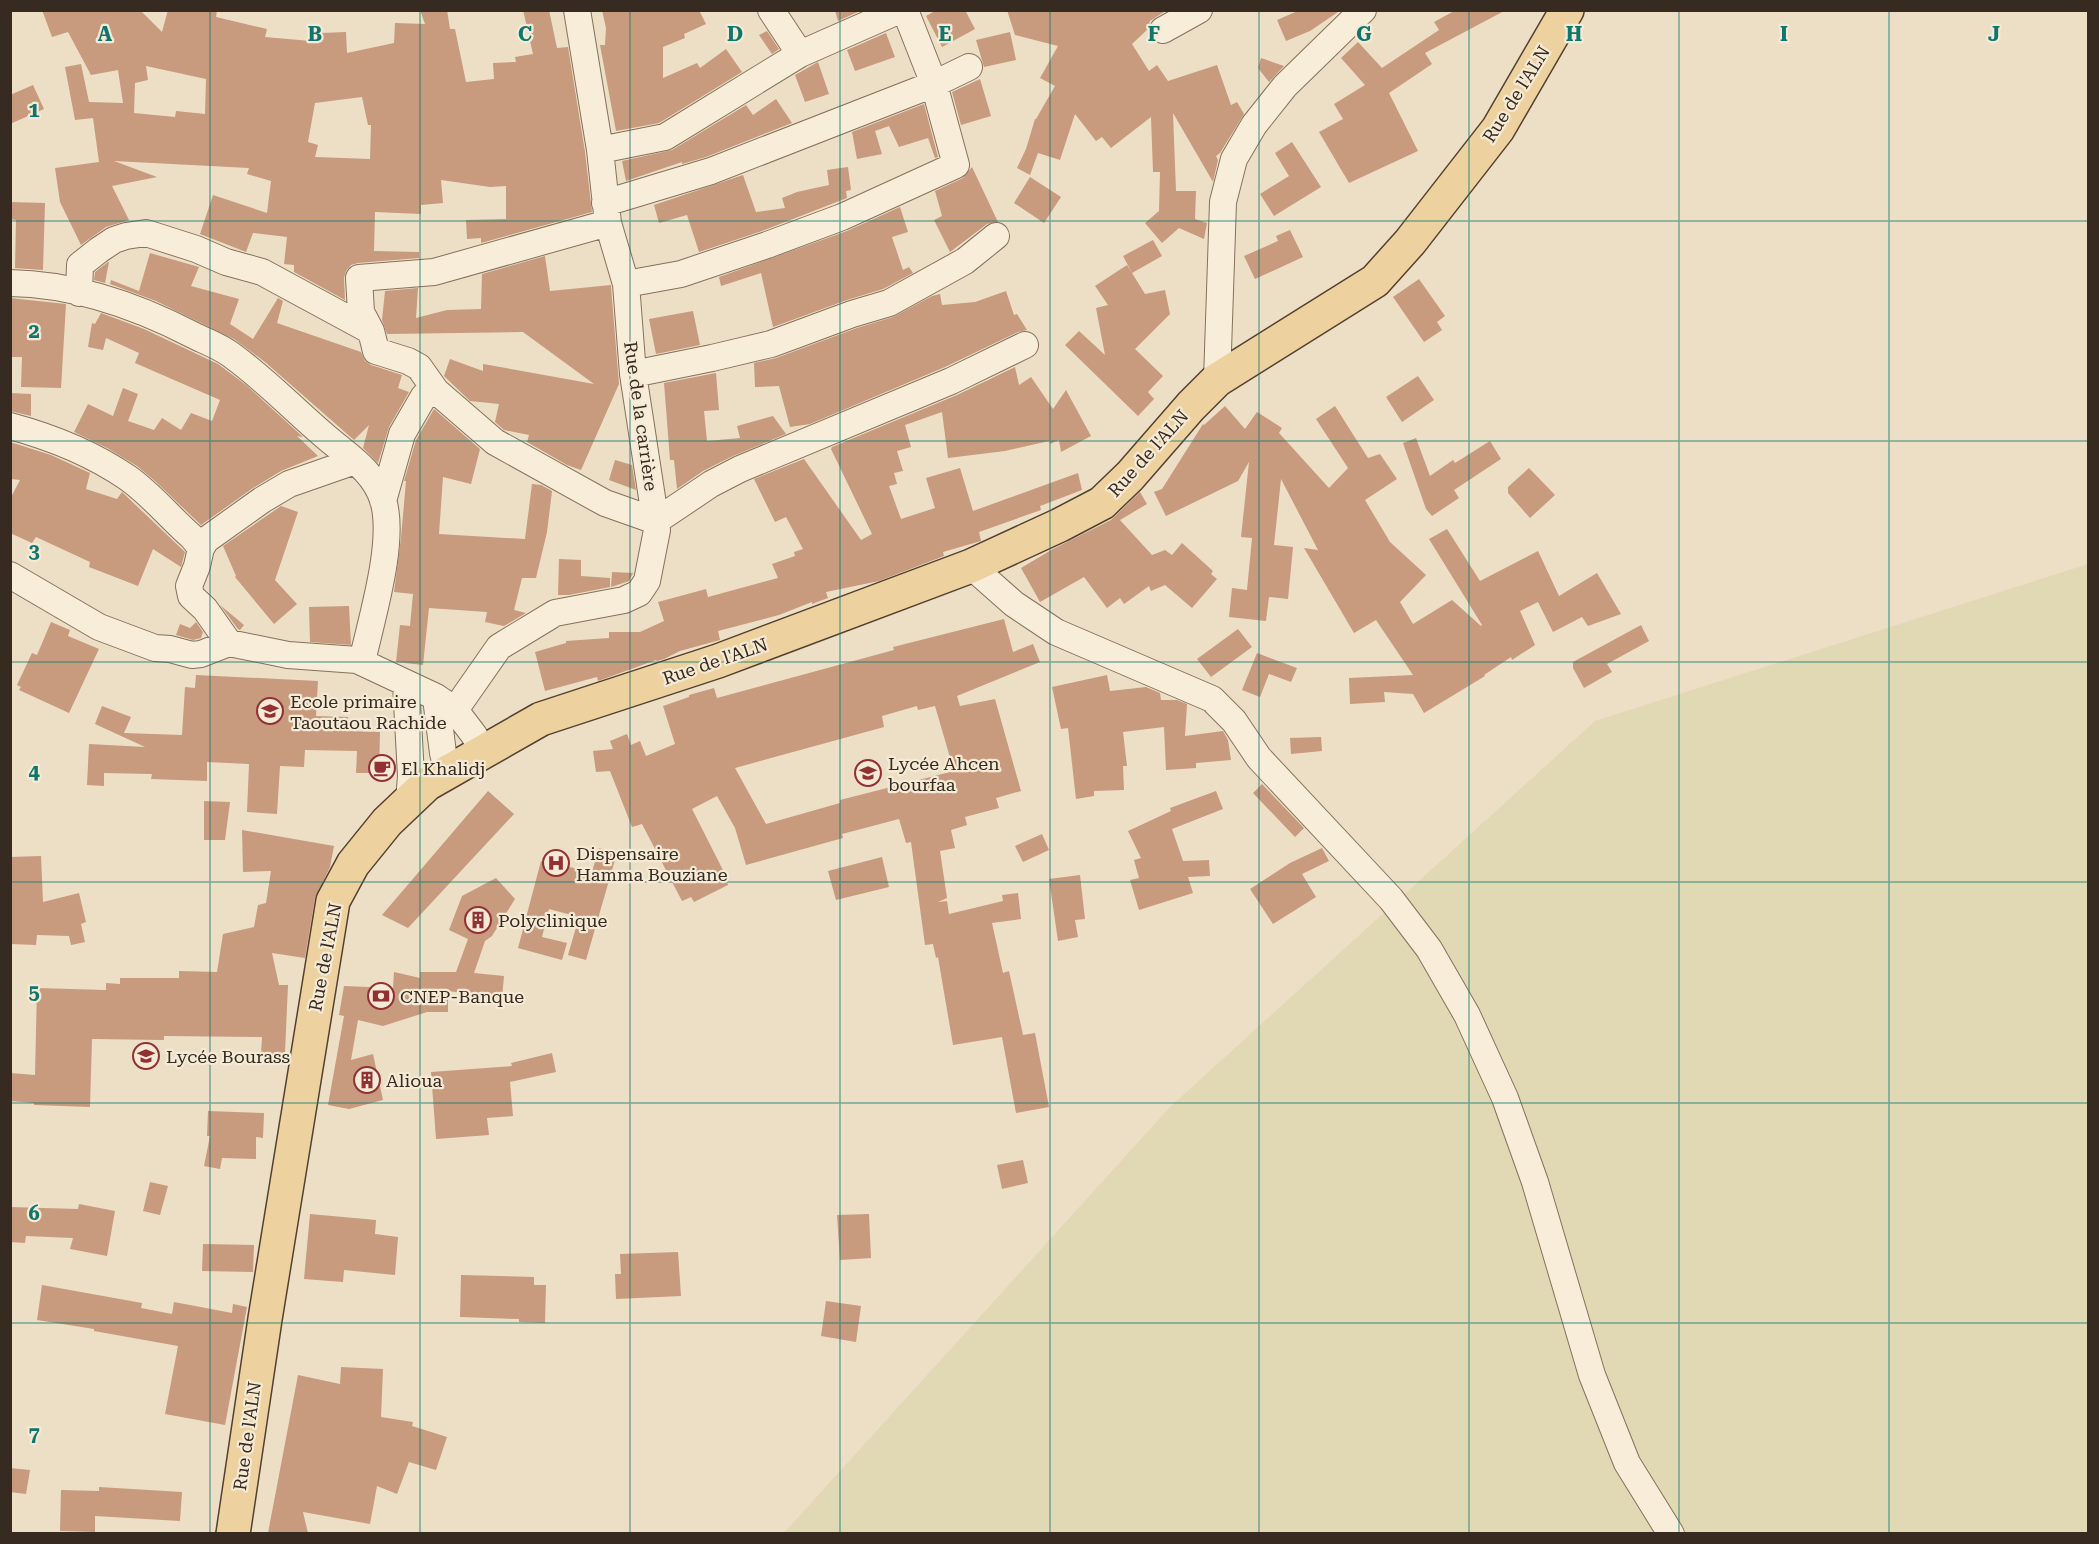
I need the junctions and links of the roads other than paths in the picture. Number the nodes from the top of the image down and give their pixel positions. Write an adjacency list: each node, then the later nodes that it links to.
1 (577, 10): 12 (street, Rue de la carrière)
2 (771, 10): 9 (street)
3 (900, 10): 9 (street)
4 (905, 10): 11 (street)
5 (1199, 10): 8 (street)
6 (1364, 10): 21 (street)
7 (1567, 10): 21 (main road, Rue de l'ALN)
8 (1162, 30)
9 (800, 54): 12 (street)
10 (969, 67): 11 (street)
11 (933, 84): 13 (street); 16 (street)
12 (600, 150): 13 (street, Rue de la carrière)
13 (607, 213): 16 (street, Rue de la carrière); 18 (street)
14 (996, 236): 20 (street)
15 (10, 283): 17 (street)
16 (626, 284): 20 (street, Rue de la carrière)
17 (80, 292): 18 (street); 24 (street)
18 (371, 332): 22 (street)
19 (1025, 345): 26 (street)
20 (633, 374): 26 (street, Rue de la carrière)
21 (1217, 380): 28 (main road, Rue de l'ALN)
22 (436, 391): 25 (street); 26 (street)
23 (10, 426): 27 (street)
24 (355, 461): 25 (street); 27 (street)
25 (383, 501): 31 (street)
26 (656, 521): 33 (street, Rue de la carrière)
27 (201, 548): 30 (street)
28 (971, 566): 34 (main road, Rue de l'ALN); 38 (street)
29 (10, 575): 30 (street)
30 (230, 643): 31 (street)
31 (362, 662): 32 (street)
32 (406, 684): 33 (street); 36 (street)
33 (443, 709): 34 (street); 35 (street)
34 (483, 752): 35 (main road, Rue de l'ALN)
35 (448, 773): 36 (main road, Rue de l'ALN)
36 (409, 801): 37 (main road, Rue de l'ALN)
37 (233, 1533)
38 (1671, 1533)

